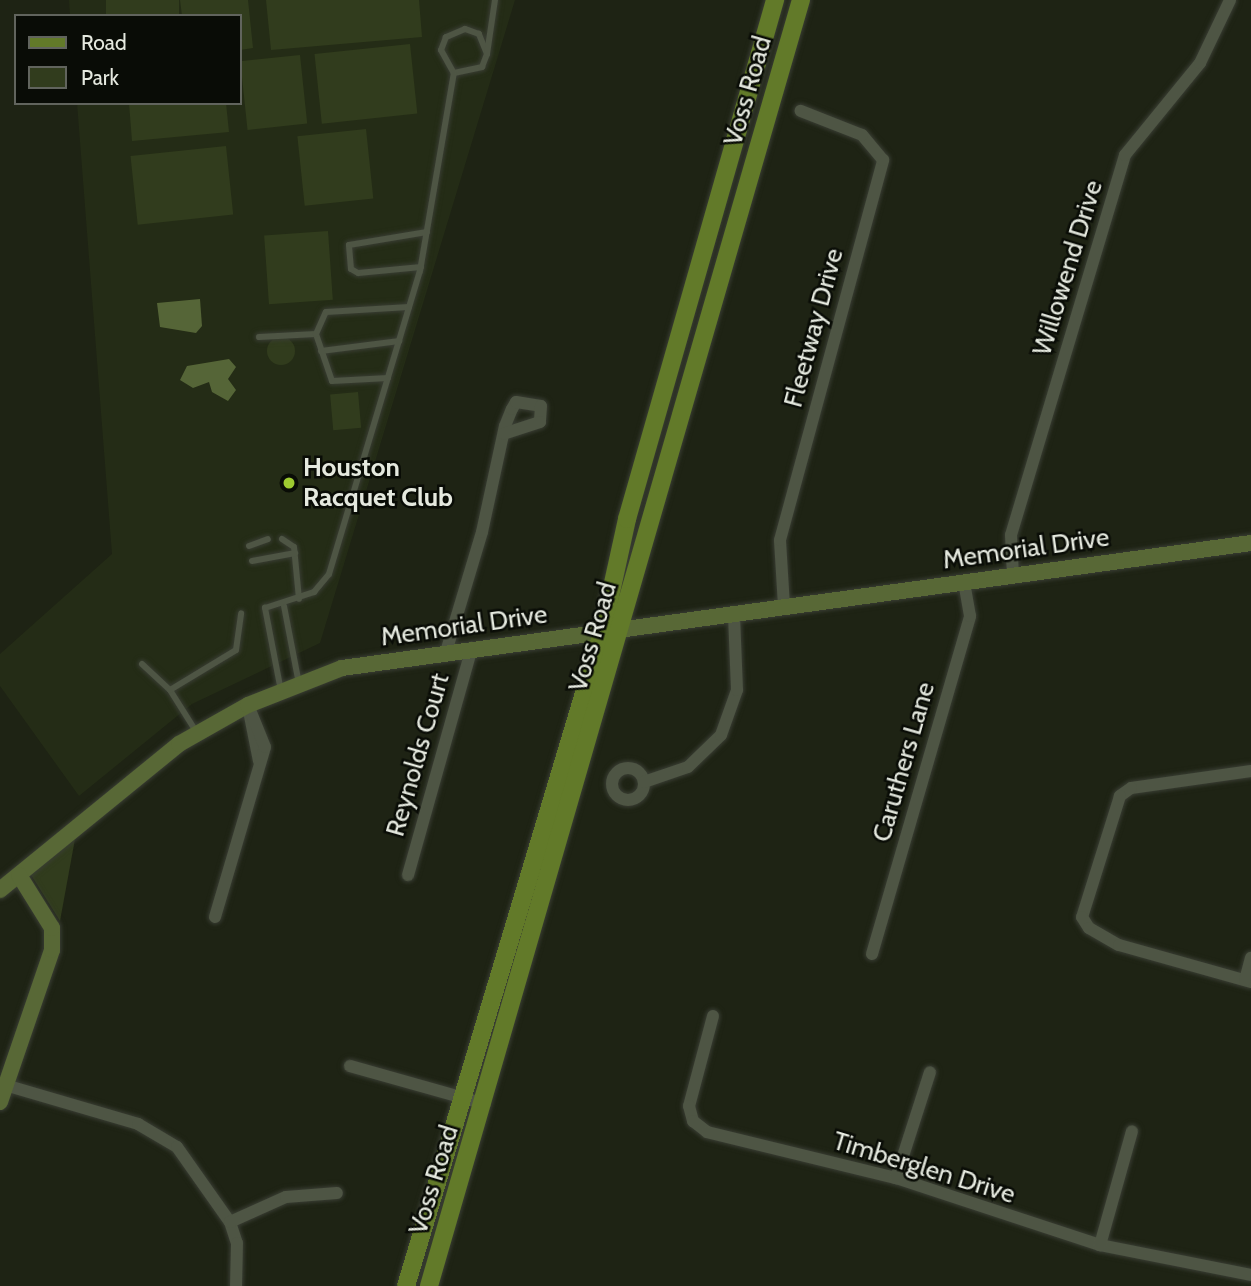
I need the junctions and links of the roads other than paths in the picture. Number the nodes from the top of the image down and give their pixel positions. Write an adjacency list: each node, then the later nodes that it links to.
1 (495, 0): 5 (lane)
2 (775, 0): 8 (main road, Voss Road)
3 (801, 0): 9 (main road, Voss Road)
4 (1230, 0): 27 (street, Willowend Drive)
5 (487, 54): 6 (lane); 6 (lane)
6 (454, 73): 10 (lane)
7 (802, 111): 31 (street, Fleetway Drive)
8 (727, 169): 9 (main road); 13 (main road, Voss Road)
9 (751, 177): 14 (main road, Voss Road)
10 (427, 232): 11 (lane); 11 (lane)
11 (421, 267): 12 (lane)
12 (409, 307): 15 (lane); 17 (lane)
13 (684, 314): 14 (main road); 35 (main road, Voss Road)
14 (708, 322): 34 (main road, Voss Road)
15 (316, 334): 16 (lane); 18 (lane)
16 (259, 337)
17 (399, 341): 18 (lane); 19 (lane)
18 (321, 351): 19 (lane)
19 (388, 378): 29 (lane)
20 (504, 435): 37 (street)
21 (268, 539): 24 (lane)
22 (282, 539): 25 (lane)
23 (1251, 543): 27 (street, Memorial Drive)
24 (249, 546)
25 (295, 554): 26 (lane); 29 (lane)
26 (252, 561)
27 (1013, 576): 28 (street, Memorial Drive)
28 (964, 583): 31 (street, Memorial Drive); 50 (street, Caruthers Lane)
29 (299, 599): 30 (lane)
30 (284, 606): 39 (lane); 41 (lane)
31 (785, 606): 33 (street, Memorial Drive)
32 (241, 612): 40 (lane)
33 (734, 614): 34 (street, Memorial Drive); 45 (street)
34 (623, 630): 35 (street, Memorial Drive); 59 (main road, Voss Road)
35 (602, 633): 36 (street, Memorial Drive); 57 (main road, Voss Road)
36 (472, 648): 37 (street, Memorial Drive); 47 (street, Reynolds Court)
37 (446, 652): 39 (street, Memorial Drive)
38 (142, 664): 40 (lane)
39 (299, 684): 41 (street, Memorial Drive)
40 (170, 690): 43 (lane)
41 (281, 691): 42 (street, Memorial Drive)
42 (248, 705): 43 (street, Memorial Drive); 49 (street)
43 (197, 734): 46 (street, Memorial Drive)
44 (1251, 771): 52 (street)
45 (644, 782)
46 (19, 875): 48 (street, Memorial Drive); 56 (street)
47 (408, 875)
48 (0, 890)
49 (215, 916)
50 (872, 954)
51 (1251, 958): 52 (street)
52 (1248, 981)
53 (713, 1016): 61 (street, Timberglen Drive)
54 (350, 1066): 57 (street)
55 (930, 1072): 61 (street)
56 (5, 1085): 58 (street); 63 (street)
57 (462, 1097): 59 (street); 67 (main road, Voss Road)
58 (0, 1102)
59 (485, 1104): 68 (main road, Voss Road)
60 (1132, 1131): 64 (street)
61 (897, 1178): 64 (street, Timberglen Drive)
62 (337, 1193): 63 (street)
63 (230, 1222): 66 (street)
64 (1100, 1245): 65 (street, Timberglen Drive)
65 (1251, 1275)
66 (236, 1286)
67 (406, 1286)
68 (429, 1286)

